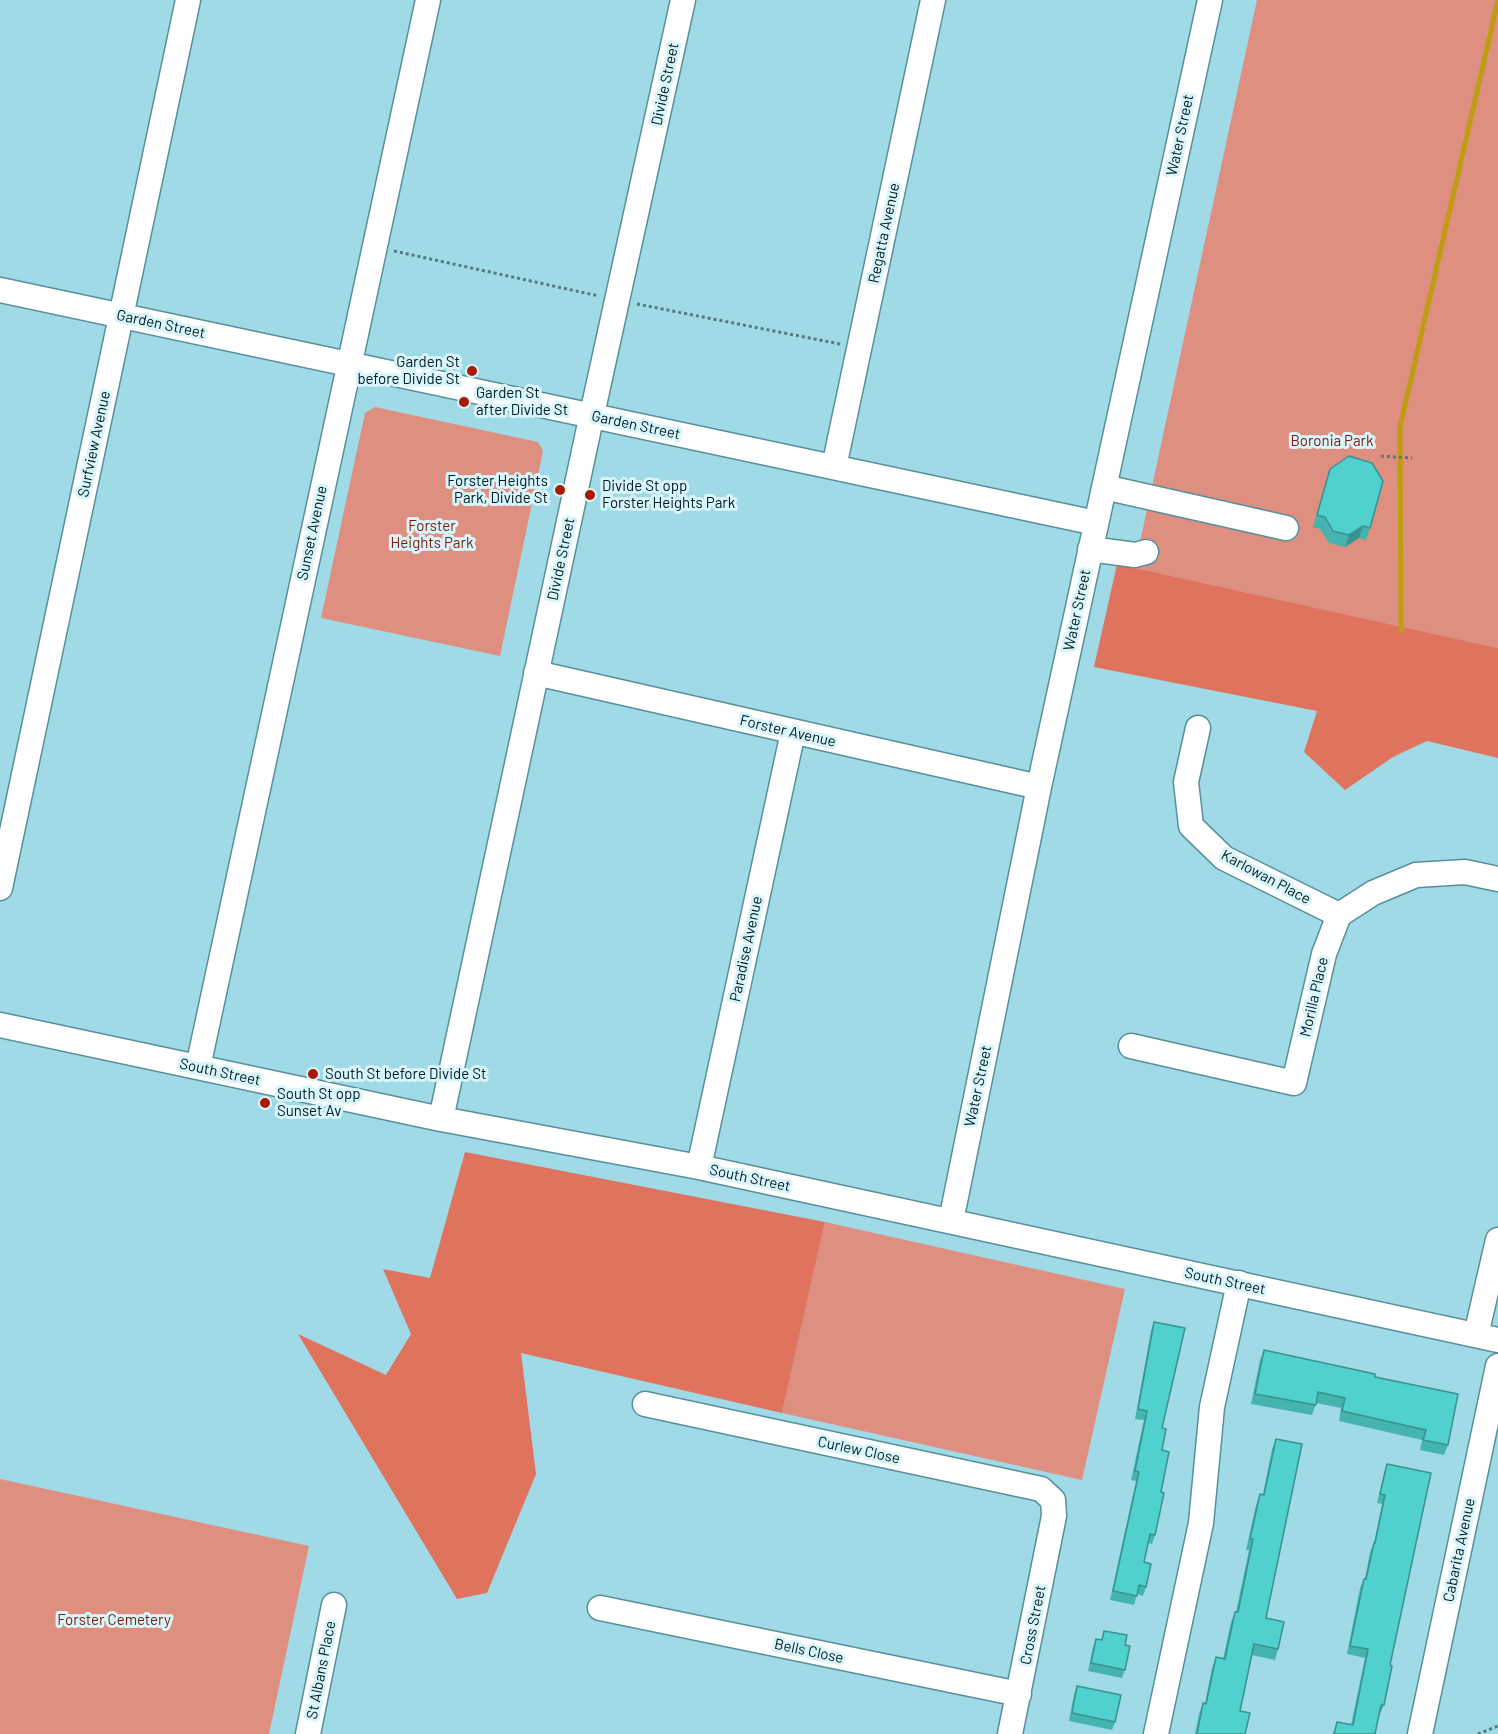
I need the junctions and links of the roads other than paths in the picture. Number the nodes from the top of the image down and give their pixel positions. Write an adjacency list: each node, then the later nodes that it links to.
1 (188, 0): 7 (street, Surfview Avenue)
2 (428, 0): 8 (street, Sunset Avenue)
3 (683, 0): 9 (street, Divide Street)
4 (933, 0): 10 (street, Regatta Avenue)
5 (1210, 0): 11 (street, Water Street)
6 (0, 290): 7 (street, Garden Street)
7 (121, 315): 8 (street, Garden Street); 21 (street, Surfview Avenue)
8 (349, 364): 9 (street, Garden Street); 25 (street, Sunset Avenue)
9 (592, 415): 10 (street, Garden Street); 16 (street, Divide Street)
10 (834, 467): 12 (street, Garden Street)
11 (1104, 488): 12 (street, Water Street); 13 (street)
12 (1096, 523): 14 (street, Water Street)
13 (1286, 528)
14 (1090, 549): 15 (street); 19 (street, Water Street)
15 (1146, 552)
16 (536, 673): 18 (street, Forster Avenue); 26 (street, Divide Street)
17 (1198, 728): 22 (street, Karlowan Place)
18 (793, 732): 19 (street, Forster Avenue); 27 (street, Paradise Avenue)
19 (1039, 787): 28 (street, Water Street)
20 (1498, 879): 22 (street)
21 (0, 888)
22 (1339, 915): 24 (street, Morilla Place)
23 (0, 1025): 25 (street, South Street)
24 (1131, 1046)
25 (198, 1067): 26 (street, South Street)
26 (441, 1119): 27 (street, South Street)
27 (699, 1167): 28 (street, South Street)
28 (951, 1221): 30 (street, South Street)
29 (1498, 1240): 31 (street)
30 (1239, 1284): 31 (street, South Street); 40 (street)
31 (1487, 1337)
32 (1498, 1366): 41 (street, Cabarita Avenue)
33 (645, 1404): 34 (street, Curlew Close)
34 (1054, 1516): 37 (street, Cross Street)
35 (334, 1605): 38 (street, St Albans Place)
36 (600, 1608): 37 (street, Bells Close)
37 (1019, 1694): 39 (street, Cross Street)
38 (308, 1734)
39 (1010, 1734)
40 (1156, 1734)
41 (1420, 1734)

